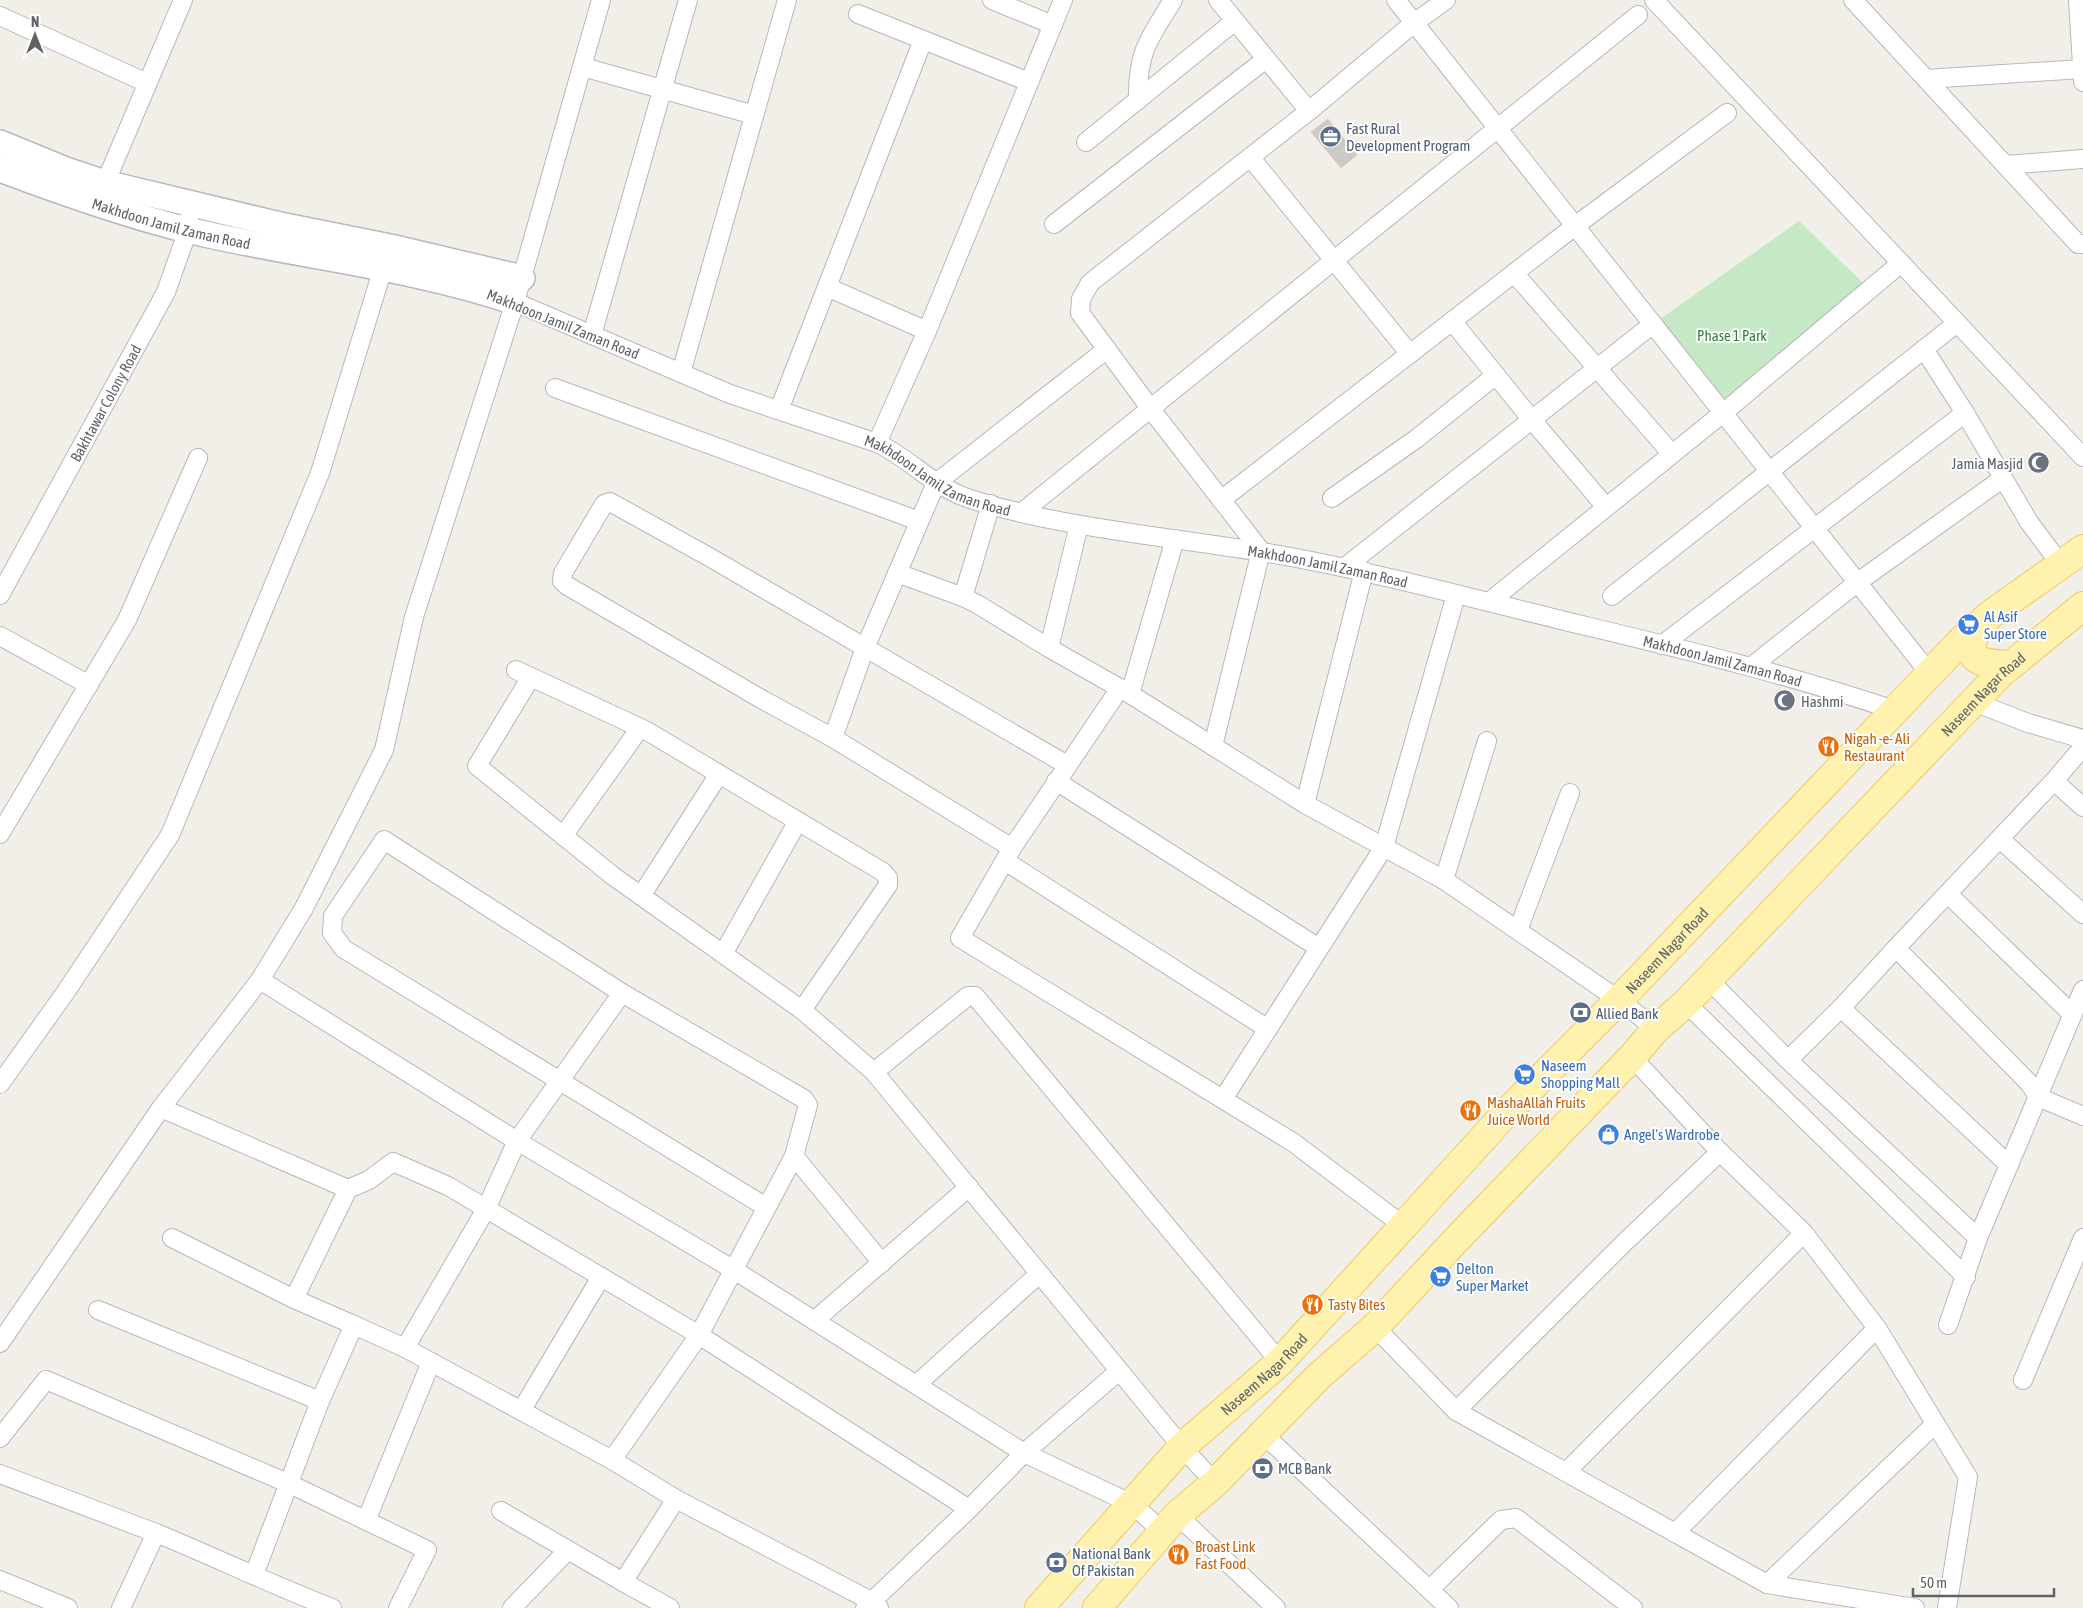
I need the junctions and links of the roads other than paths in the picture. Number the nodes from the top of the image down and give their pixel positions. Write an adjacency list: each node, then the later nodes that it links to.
1 (183, 0): 27 (street)
2 (602, 0): 23 (street)
3 (688, 0): 28 (street)
4 (788, 0): 32 (street)
5 (992, 0): 20 (street)
6 (1063, 0): 20 (street)
7 (1173, 0): 29 (street)
8 (1218, 0): 18 (street)
9 (1396, 0): 19 (street)
10 (1446, 0): 19 (street)
11 (1654, 0): 47 (street)
12 (1853, 0): 13 (street); 25 (street)
13 (1858, 0)
14 (2078, 0): 24 (street)
15 (858, 14): 21 (street)
16 (1638, 15): 33 (street)
17 (0, 16): 27 (street)
18 (1235, 21): 22 (street); 29 (street)
19 (1414, 23): 30 (street); 33 (street)
20 (1053, 25): 26 (street)
21 (923, 40): 26 (street); 51 (street)
22 (1266, 58): 30 (street); 42 (street)
23 (583, 67): 28 (street); 50 (street)
24 (2083, 76): 25 (street)
25 (1926, 79): 38 (street)
26 (1029, 82): 56 (street)
27 (147, 83): 40 (street)
28 (663, 89): 32 (street); 57 (street)
29 (1138, 100): 34 (street)
30 (1309, 112): 36 (street)
31 (1728, 113): 43 (street)
32 (754, 115): 62 (street)
33 (1498, 128): 43 (street); 46 (street)
34 (1086, 142)
35 (0, 143): 40 (street, Makhdoon Jamil Zaman Road)
36 (1250, 158): 46 (street); 58 (street)
37 (2083, 159): 38 (street)
38 (2005, 165): 45 (street)
39 (0, 169): 40 (street, Makhdoon Jamil Zaman Road)
40 (100, 193): 41 (street, Makhdoon Jamil Zaman Road); 44 (street, Makhdoon Jamil Zaman Road)
41 (192, 204): 44 (street, Bakhtawar Colony Road); 50 (street, Makhdoon Jamil Zaman Road)
42 (1054, 224)
43 (1575, 226): 49 (street); 55 (street)
44 (188, 230): 48 (street, Makhdoon Jamil Zaman Road); 93 (street, Bakhtawar Colony Road)
45 (2083, 244)
46 (1333, 261): 60 (street); 65 (street)
47 (1901, 263): 54 (street); 67 (street)
48 (383, 268): 52 (street, Makhdoon Jamil Zaman Road); 153 (street)
49 (1514, 273): 53 (street); 61 (street)
50 (522, 278): 52 (street)
51 (827, 288): 56 (street); 66 (street)
52 (515, 302): 57 (street, Makhdoon Jamil Zaman Road); 139 (street)
53 (1452, 321): 60 (street); 63 (street)
54 (1957, 322): 59 (street); 72 (street)
55 (1654, 324): 61 (street); 67 (street)
56 (927, 331): 70 (street)
57 (592, 335): 62 (street, Makhdoon Jamil Zaman Road)
58 (1106, 348): 65 (street); 76 (street)
59 (1924, 348): 68 (street); 74 (street)
60 (1410, 354): 78 (street)
61 (1598, 368): 69 (street); 71 (street)
62 (681, 373): 66 (street, Makhdoon Jamil Zaman Road)
63 (1496, 375): 69 (street); 77 (street)
64 (555, 388): 82 (street)
65 (1150, 408): 78 (street); 81 (street)
66 (779, 410): 70 (street, Makhdoon Jamil Zaman Road)
67 (1724, 413): 71 (street); 74 (street)
68 (1965, 413): 75 (street); 84 (street)
69 (1532, 420): 80 (street); 89 (street)
70 (877, 443): 76 (street, Makhdoon Jamil Zaman Road)
71 (1672, 454): 80 (street)
72 (2083, 457)
73 (198, 458): 107 (street)
74 (1770, 471): 84 (street); 95 (street)
75 (2002, 479): 88 (street); 92 (street)
76 (936, 483): 79 (street, Makhdoon Jamil Zaman Road); 82 (street)
77 (1332, 498)
78 (1221, 500): 87 (street)
79 (990, 504): 81 (street, Makhdoon Jamil Zaman Road); 96 (street)
80 (1606, 507): 97 (street)
81 (1021, 513): 83 (street, Makhdoon Jamil Zaman Road)
82 (919, 521): 91 (street)
83 (1079, 525): 85 (street, Makhdoon Jamil Zaman Road); 103 (street)
84 (1816, 528): 92 (street); 101 (street)
85 (1175, 539): 87 (street, Makhdoon Jamil Zaman Road); 108 (street)
86 (2083, 550): 88 (main road, Naseem Nagar Road)
87 (1261, 551): 89 (street, Makhdoon Jamil Zaman Road); 115 (street)
88 (2061, 565): 99 (main road, Naseem Nagar Road)
89 (1345, 567): 90 (street, Makhdoon Jamil Zaman Road)
90 (1364, 572): 94 (street, Makhdoon Jamil Zaman Road); 122 (street)
91 (897, 573): 96 (street); 102 (street)
92 (1858, 582): 105 (street); 106 (street)
93 (0, 595)
94 (1456, 595): 97 (street, Makhdoon Jamil Zaman Road); 128 (street)
95 (1612, 596)
96 (963, 597): 103 (street)
97 (1488, 602): 101 (street, Makhdoon Jamil Zaman Road)
98 (2083, 606): 104 (main road, Naseem Nagar Road)
99 (1979, 625): 104 (main road); 106 (main road, Naseem Nagar Road)
100 (0, 636): 107 (street)
101 (1662, 645): 105 (street, Makhdoon Jamil Zaman Road)
102 (865, 648): 112 (street); 112 (street); 117 (street)
103 (1048, 648): 108 (street)
104 (2011, 665): 109 (main road, Naseem Nagar Road)
105 (1752, 666): 110 (street, Makhdoon Jamil Zaman Road)
106 (1930, 674): 110 (main road, Naseem Nagar Road)
107 (89, 686): 125 (street)
108 (1125, 691): 115 (street); 117 (street)
109 (1974, 702): 113 (street); 138 (main road, Naseem Nagar Road)
110 (1894, 710): 142 (main road, Naseem Nagar Road)
111 (640, 728): 118 (street); 126 (street); 126 (street)
112 (833, 738): 129 (street)
113 (2083, 739)
114 (1487, 740): 130 (street)
115 (1213, 746): 122 (street)
116 (2083, 747): 120 (street)
117 (1067, 765): 119 (street)
118 (719, 774): 124 (street); 132 (street)
119 (1056, 781): 129 (street); 135 (street)
120 (2054, 781): 123 (street); 127 (street)
121 (1570, 793): 134 (street)
122 (1304, 804): 128 (street)
123 (2083, 807)
124 (798, 821): 137 (street); 145 (street)
125 (0, 834)
126 (563, 836): 132 (street)
127 (2000, 839): 131 (street); 133 (street)
128 (1384, 847): 130 (street); 135 (street)
129 (1009, 854): 147 (street); 155 (street)
130 (1444, 880): 134 (street)
131 (1948, 894): 136 (street); 146 (street)
132 (641, 896): 137 (street)
133 (2083, 914)
134 (1518, 930): 142 (street)
135 (1319, 948): 147 (street)
136 (1896, 948): 144 (street); 154 (street)
137 (723, 954): 145 (street)
138 (1708, 978): 143 (main road, Naseem Nagar Road); 150 (street)
139 (260, 980): 156 (street); 158 (street)
140 (2083, 990): 146 (street)
141 (622, 993): 152 (street); 152 (street); 160 (street)
142 (1619, 1000): 148 (street); 166 (main road, Naseem Nagar Road)
143 (1686, 1003): 148 (main road, Naseem Nagar Road); 175 (street)
144 (1842, 1008): 150 (street); 161 (street)
145 (802, 1010): 151 (street)
146 (2072, 1014): 154 (street)
147 (1268, 1029): 155 (street)
148 (1656, 1029): 149 (main road, Naseem Nagar Road)
149 (1632, 1058): 159 (street); 181 (main road, Naseem Nagar Road)
150 (1788, 1060): 169 (street)
151 (874, 1072): 162 (street); 187 (street)
152 (561, 1081): 158 (street); 164 (street)
153 (0, 1084)
154 (2038, 1097): 157 (street); 161 (street)
155 (1223, 1099): 166 (street)
156 (160, 1108): 163 (street); 184 (street)
157 (2083, 1116)
158 (517, 1141): 165 (street); 172 (street)
159 (1720, 1152): 167 (street); 193 (street)
160 (794, 1156): 164 (street); 171 (street)
161 (2009, 1165): 169 (street)
162 (969, 1187): 171 (street); 173 (street)
163 (348, 1189): 165 (street); 176 (street)
164 (766, 1207): 172 (street)
165 (486, 1209): 174 (street); 185 (street)
166 (1405, 1226): 187 (main road, Naseem Nagar Road)
167 (1804, 1233): 182 (street); 200 (street)
168 (172, 1238): 176 (street)
169 (1978, 1238): 175 (street)
170 (2083, 1238): 189 (street)
171 (882, 1262): 178 (street)
172 (734, 1270): 178 (street); 183 (street)
173 (1039, 1274): 188 (street); 190 (street)
174 (601, 1277): 183 (street); 192 (street)
175 (1966, 1277): 179 (street)
176 (294, 1299): 180 (street)
177 (98, 1310): 191 (street)
178 (815, 1320): 190 (street)
179 (1948, 1325)
180 (354, 1326): 185 (street); 191 (street)
181 (1375, 1327): 193 (street); 195 (main road, Naseem Nagar Road)
182 (1877, 1328): 194 (street); 211 (street)
183 (699, 1335): 199 (street); 206 (street)
184 (0, 1343)
185 (406, 1348): 186 (street)
186 (431, 1362): 192 (street); 208 (street)
187 (1280, 1362): 197 (main road, Naseem Nagar Road)
188 (1119, 1371): 197 (street); 198 (street)
189 (2023, 1380)
190 (917, 1384): 198 (street)
191 (320, 1401): 203 (street)
192 (521, 1411): 199 (street)
193 (1456, 1411): 200 (street)
194 (1934, 1425): 216 (street); 231 (street)
195 (1263, 1434): 202 (main road, Naseem Nagar Road); 217 (street)
196 (0, 1438): 203 (street)
197 (1182, 1447): 202 (street); 205 (main road, Naseem Nagar Road)
198 (1024, 1453): 205 (street); 206 (street)
199 (612, 1460): 204 (street)
200 (1566, 1472): 211 (street)
201 (0, 1474): 210 (street)
202 (1215, 1483): 209 (main road, Naseem Nagar Road)
203 (290, 1484): 208 (street); 213 (street)
204 (676, 1499): 215 (street); 218 (street)
205 (1132, 1504): 209 (street); 225 (main road, Naseem Nagar Road)
206 (970, 1509): 218 (street)
207 (501, 1510): 212 (street)
208 (366, 1521): 222 (street)
209 (1169, 1523): 226 (main road, Naseem Nagar Road); 227 (street)
210 (156, 1533): 213 (street); 220 (street)
211 (1675, 1533): 216 (street)
212 (568, 1550): 215 (street); 223 (street)
213 (254, 1575): 221 (street)
214 (0, 1580): 219 (street)
215 (623, 1582): 224 (street)
216 (1767, 1584): 230 (street)
217 (1430, 1590): 228 (street); 229 (street)
218 (872, 1606)
219 (68, 1608)
220 (121, 1608)
221 (332, 1608)
222 (398, 1608)
223 (512, 1608)
224 (670, 1608)
225 (1039, 1608)
226 (1096, 1608)
227 (1276, 1608)
228 (1449, 1608)
229 (1633, 1608)
230 (1915, 1608)
231 (1947, 1608)

